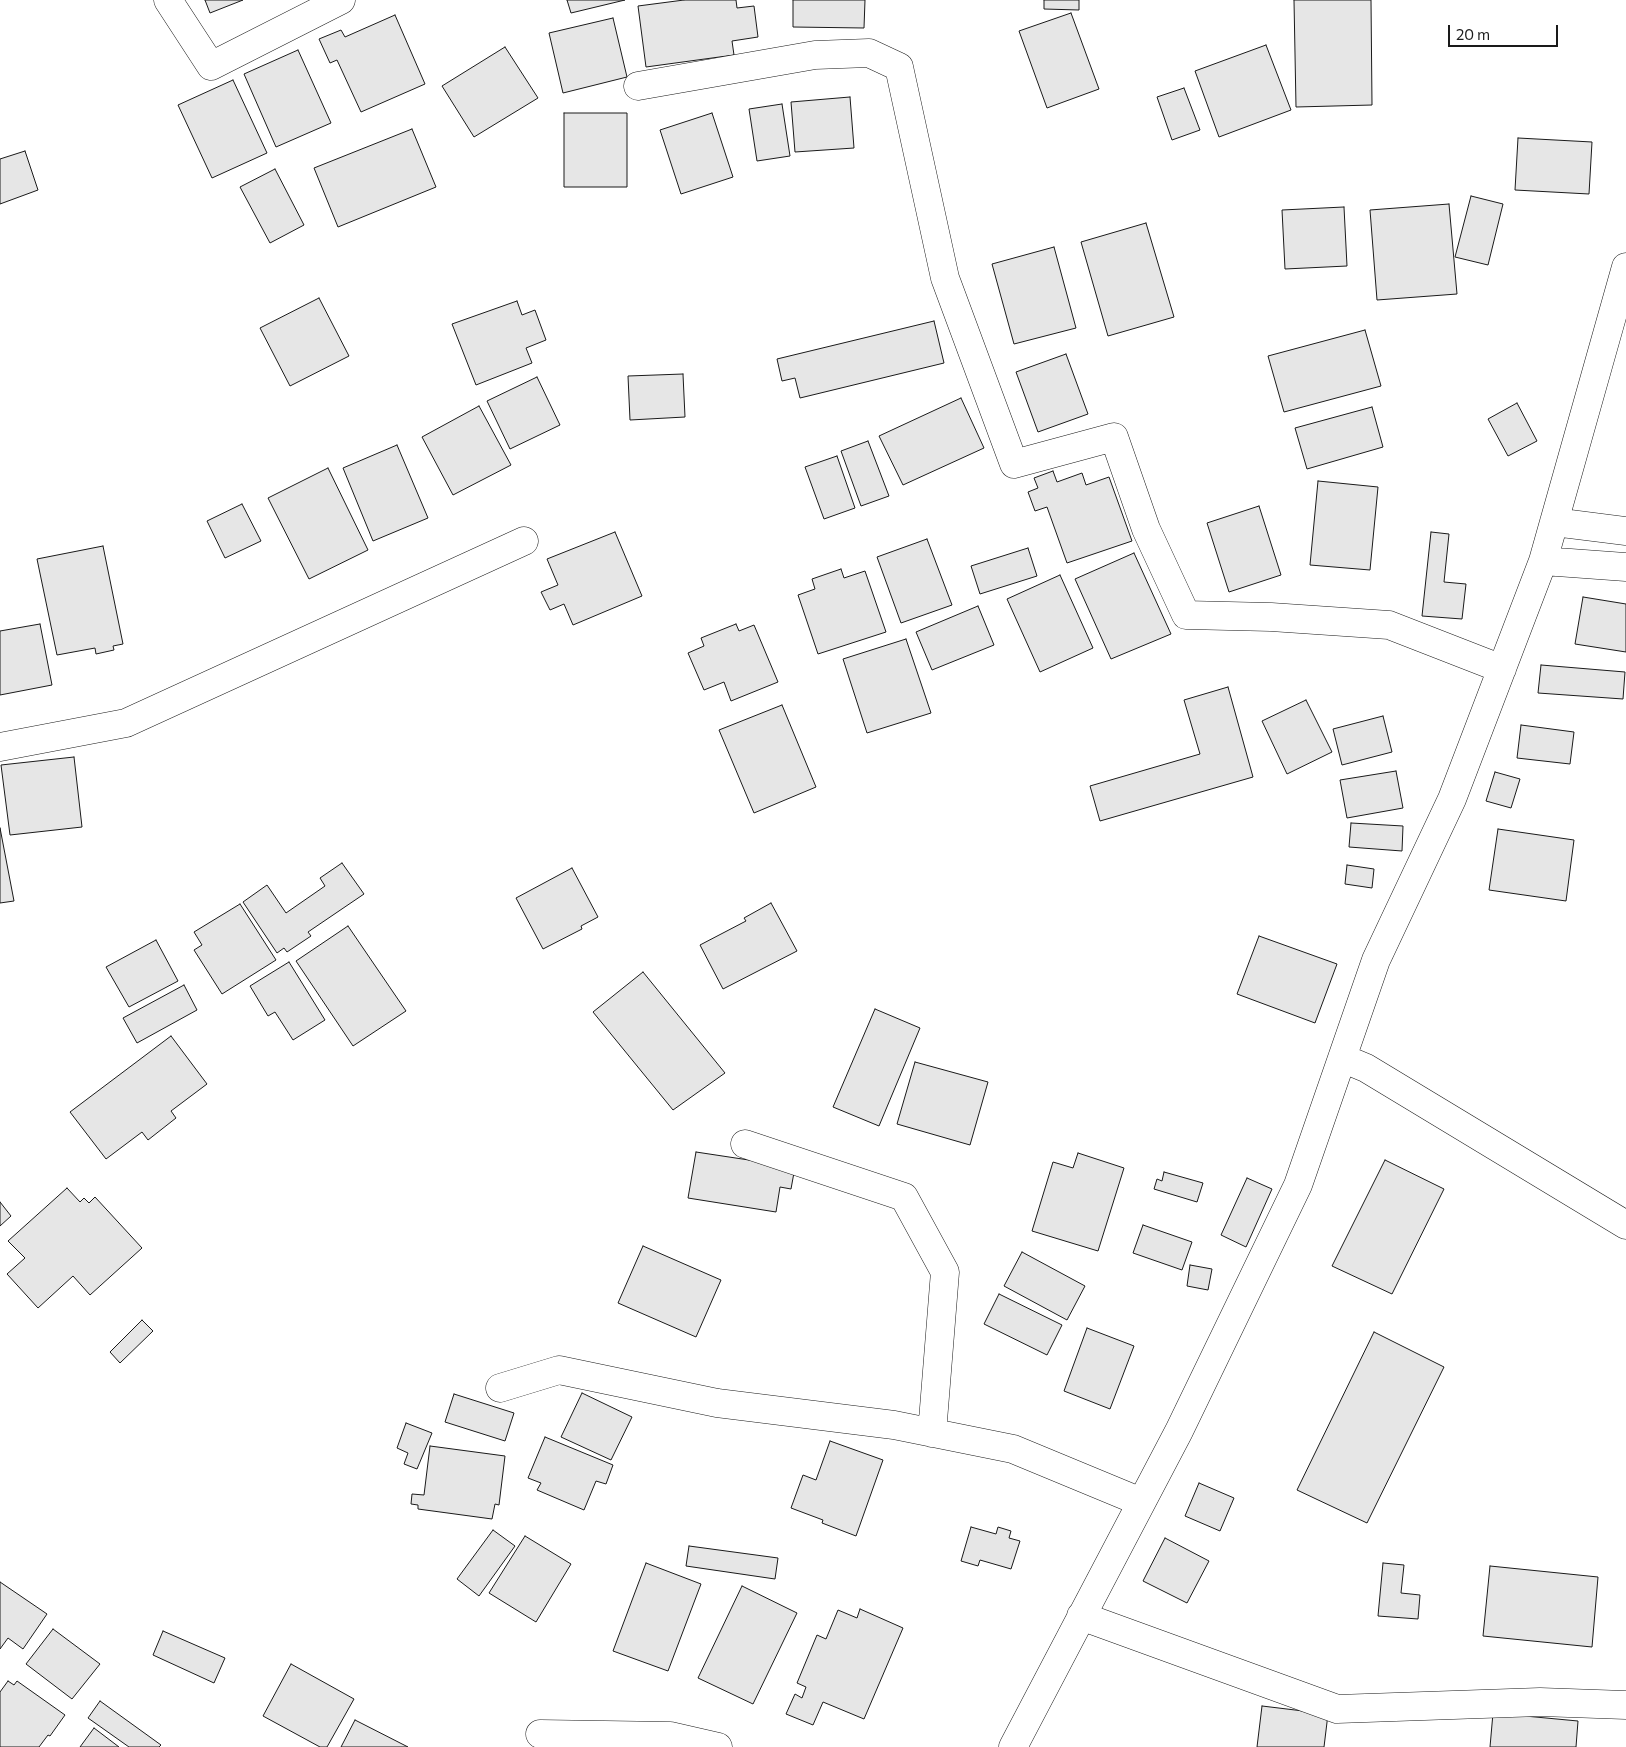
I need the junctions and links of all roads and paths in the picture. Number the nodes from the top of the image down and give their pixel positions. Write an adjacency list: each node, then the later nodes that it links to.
1 (168, 0): 2 (street)
2 (341, 0)
3 (638, 86): 10 (street)
4 (1626, 267): 5 (street)
5 (1554, 522): 6 (street); 8 (street)
6 (1626, 530)
7 (524, 541): 11 (street)
8 (1543, 561): 9 (street); 10 (street)
9 (1626, 567)
10 (1502, 669): 12 (street)
11 (0, 746)
12 (1342, 1058): 14 (street); 17 (street)
13 (746, 1144): 16 (street)
14 (1626, 1225)
15 (500, 1388): 16 (street)
16 (932, 1433): 17 (street)
17 (1141, 1502): 18 (street)
18 (1081, 1616): 19 (street); 22 (street)
19 (1626, 1705)
20 (540, 1734): 21 (street)
21 (718, 1747)
22 (1013, 1747)

